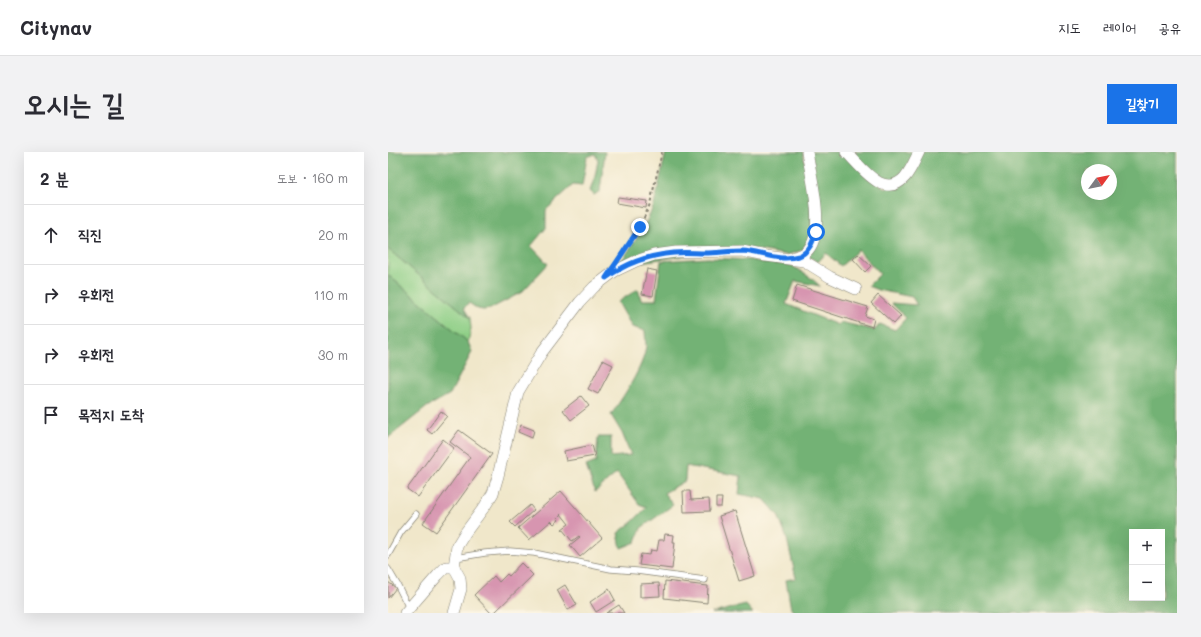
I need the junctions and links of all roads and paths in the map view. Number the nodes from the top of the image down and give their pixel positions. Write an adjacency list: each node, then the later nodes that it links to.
1 (662, 152): 5 (path)
2 (807, 152): 6 (street)
3 (846, 152): 4 (street)
4 (919, 152)
5 (619, 258)
6 (787, 258): 7 (street); 10 (street)
7 (856, 289)
8 (416, 514): 9 (lane)
9 (388, 555)
10 (455, 563): 12 (lane); 13 (street); 14 (street)
11 (388, 569): 13 (lane)
12 (704, 580)
13 (407, 611)
14 (454, 613)

